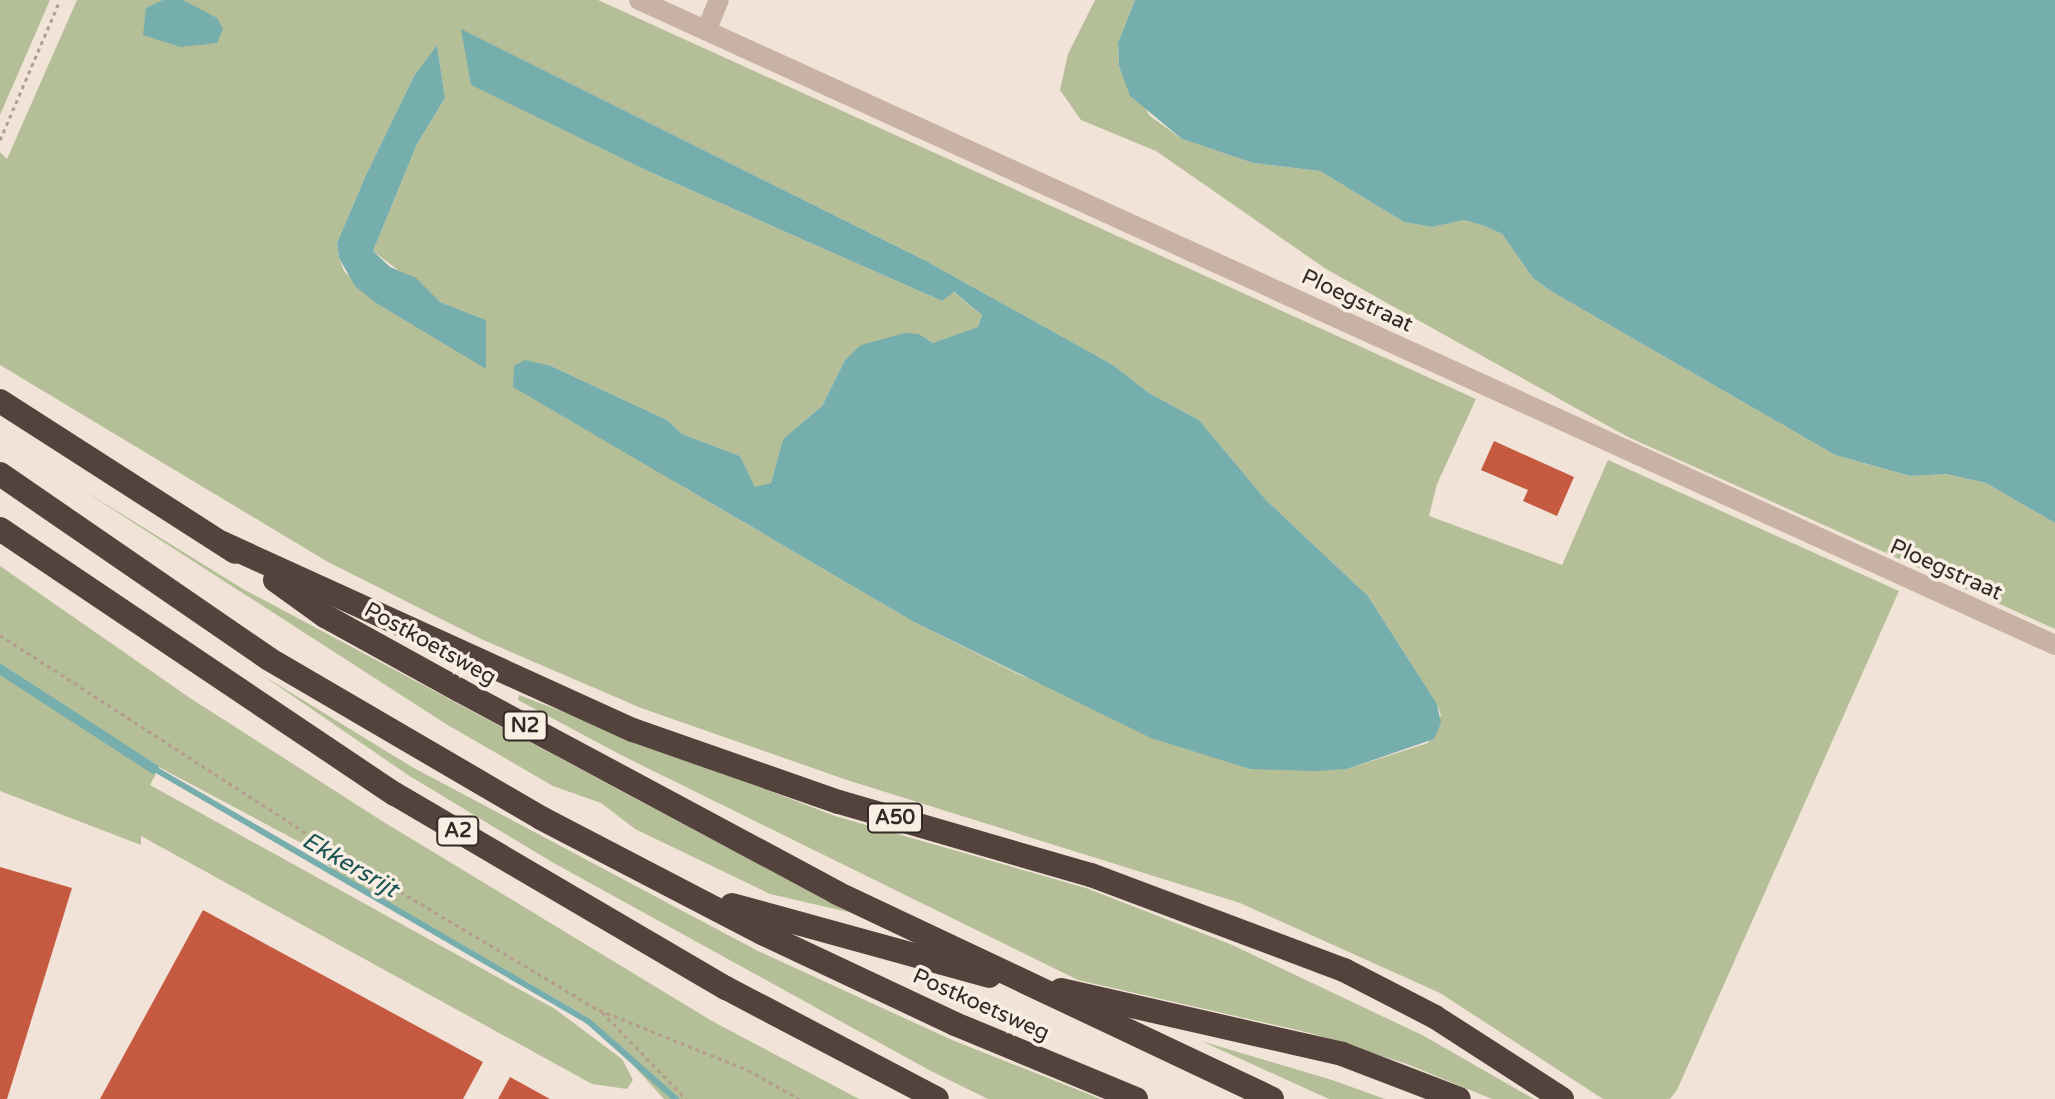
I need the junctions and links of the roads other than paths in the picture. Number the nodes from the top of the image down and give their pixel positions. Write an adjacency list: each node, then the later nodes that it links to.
1 (639, 0): 3 (street, Ploegstraat)
2 (719, 0): 3 (street)
3 (707, 29): 8 (street, Ploegstraat)
4 (0, 401): 7 (highway, Postkoetsweg / N2)
5 (0, 474): 9 (highway, Postkoetsweg / A2)
6 (0, 529): 10 (highway, A2)
7 (222, 543): 12 (highway, Postkoetsweg / N2); 14 (highway, A50)
8 (2055, 645)
9 (677, 890): 11 (highway, Postkoetsweg / A2); 13 (highway, Postkoetsweg)
10 (937, 1099)
11 (1136, 1099)
12 (1272, 1099)
13 (1459, 1099)
14 (1562, 1099)

